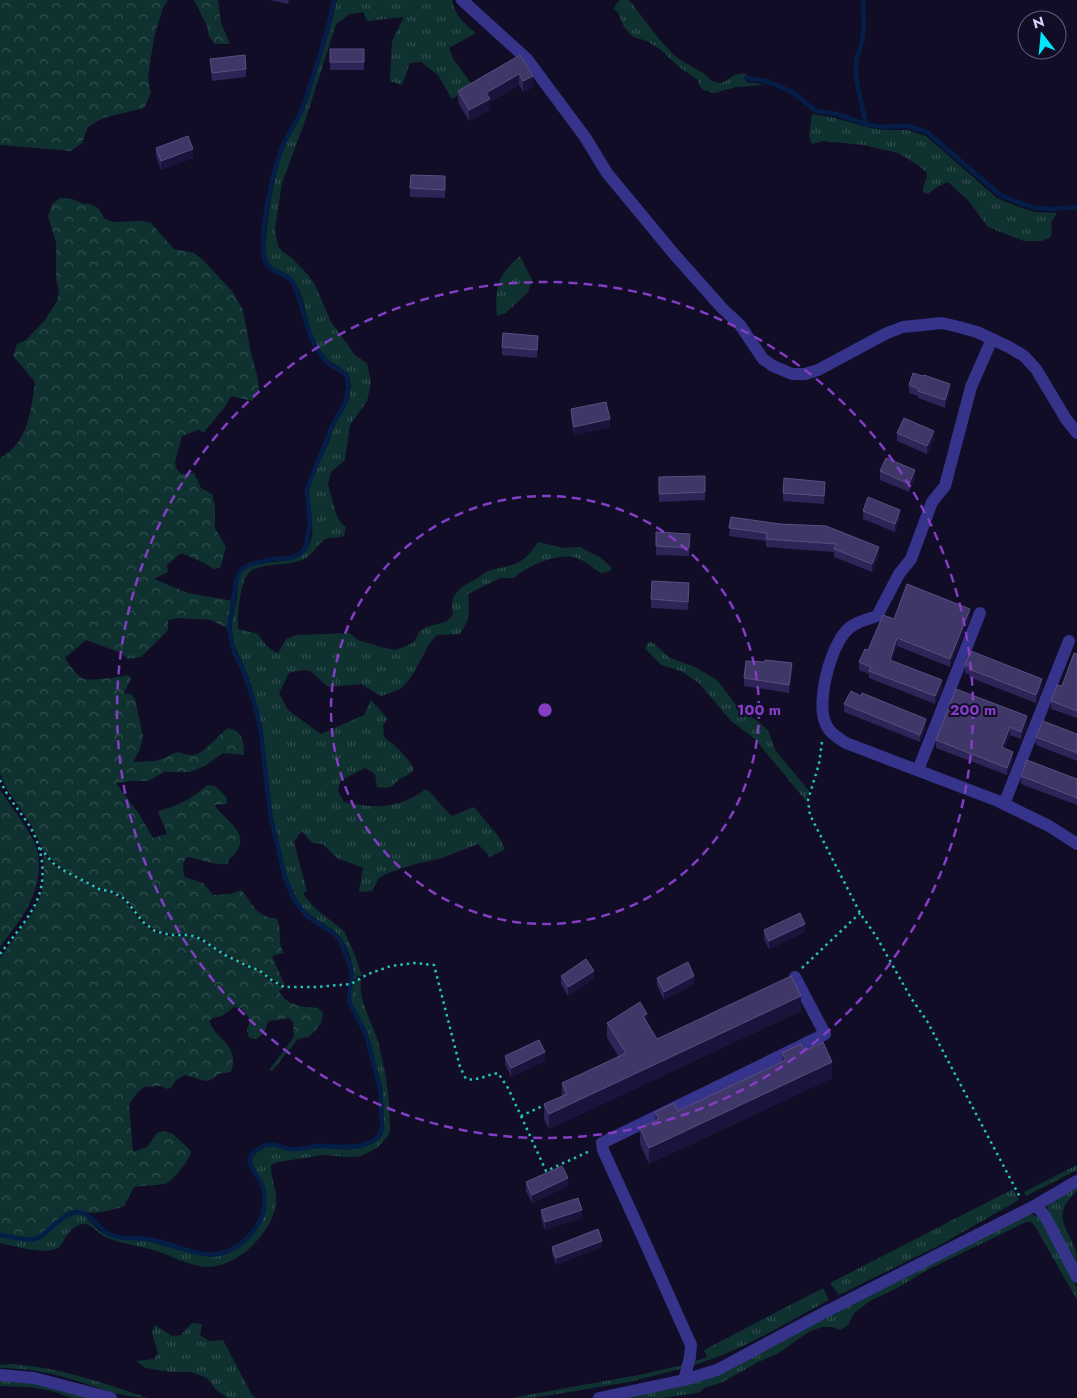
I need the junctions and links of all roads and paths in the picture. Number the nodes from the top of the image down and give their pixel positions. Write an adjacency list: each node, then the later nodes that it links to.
1 (462, 0): 2 (street)
2 (992, 339): 3 (street); 6 (street)
3 (1077, 433)
4 (980, 613): 7 (street)
5 (1068, 641): 9 (street)
6 (824, 720): 7 (street); 12 (path)
7 (918, 770): 9 (street)
8 (0, 780): 11 (path)
9 (1004, 804): 10 (street)
10 (1077, 844)
11 (40, 848): 13 (path); 16 (path)
12 (860, 913): 14 (path); 19 (path)
13 (0, 954)
14 (795, 977): 17 (street)
15 (552, 1101): 16 (path)
16 (521, 1116): 17 (path)
17 (603, 1150): 22 (street)
18 (1077, 1181): 19 (street)
19 (1031, 1207): 20 (street); 22 (street)
20 (1077, 1277)
21 (0, 1375): 23 (street)
22 (684, 1380): 24 (street)
23 (111, 1398)
24 (599, 1398)

